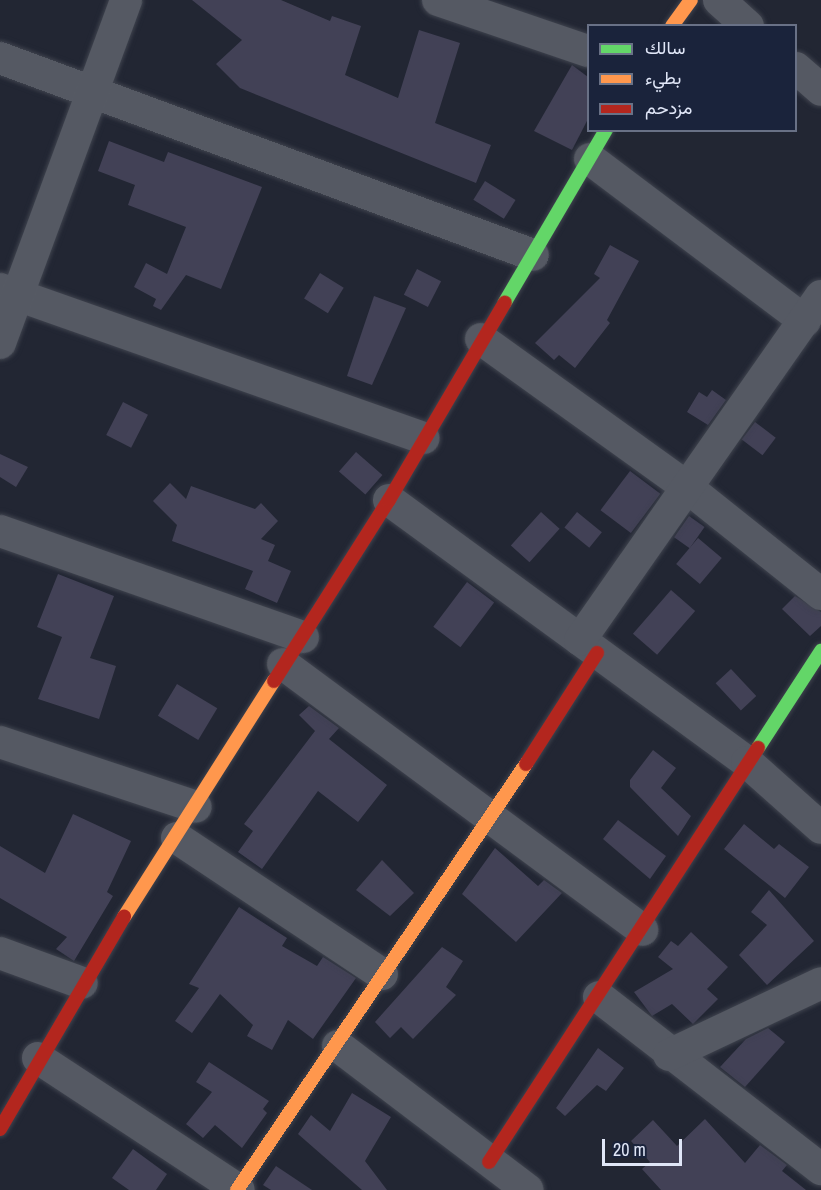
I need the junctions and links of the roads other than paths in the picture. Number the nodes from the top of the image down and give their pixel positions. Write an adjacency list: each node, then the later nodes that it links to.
1 (126, 0): 12 (street)
2 (438, 0): 5 (street)
3 (691, 0): 6 (street)
4 (719, 0): 7 (street)
5 (507, 12): 8 (street)
6 (673, 24)
7 (746, 24)
8 (587, 51)
9 (0, 58): 12 (street)
10 (797, 70): 11 (street)
11 (821, 90)
12 (92, 93): 15 (street); 16 (street)
13 (605, 132): 14 (street)
14 (590, 159): 15 (street); 17 (street)
15 (533, 255): 18 (street)
16 (9, 292): 19 (street); 20 (street)
17 (813, 308): 21 (street)
18 (481, 339): 20 (street); 21 (street)
19 (0, 343)
20 (424, 438): 22 (street)
21 (688, 488): 24 (street); 26 (street)
22 (388, 500): 25 (street); 26 (street)
23 (0, 531): 25 (street)
24 (821, 594)
25 (303, 637): 28 (street)
26 (589, 646): 30 (street); 32 (street)
27 (821, 651): 30 (street)
28 (283, 664): 31 (street); 32 (street)
29 (0, 742): 31 (street)
30 (747, 762): 33 (street); 35 (street)
31 (196, 807): 34 (street)
32 (491, 819): 35 (street); 37 (street)
33 (821, 828)
34 (177, 838): 37 (street); 39 (street)
35 (642, 930): 40 (street)
36 (0, 953): 39 (street)
37 (382, 974): 41 (street)
38 (821, 982): 42 (street)
39 (82, 983): 43 (street)
40 (599, 997): 42 (street); 45 (street)
41 (338, 1046): 45 (street); 47 (street)
42 (669, 1055): 46 (street)
43 (38, 1058): 44 (street); 47 (street)
44 (0, 1129)
45 (489, 1162): 48 (street)
46 (821, 1169)
47 (238, 1190)
48 (528, 1190)

